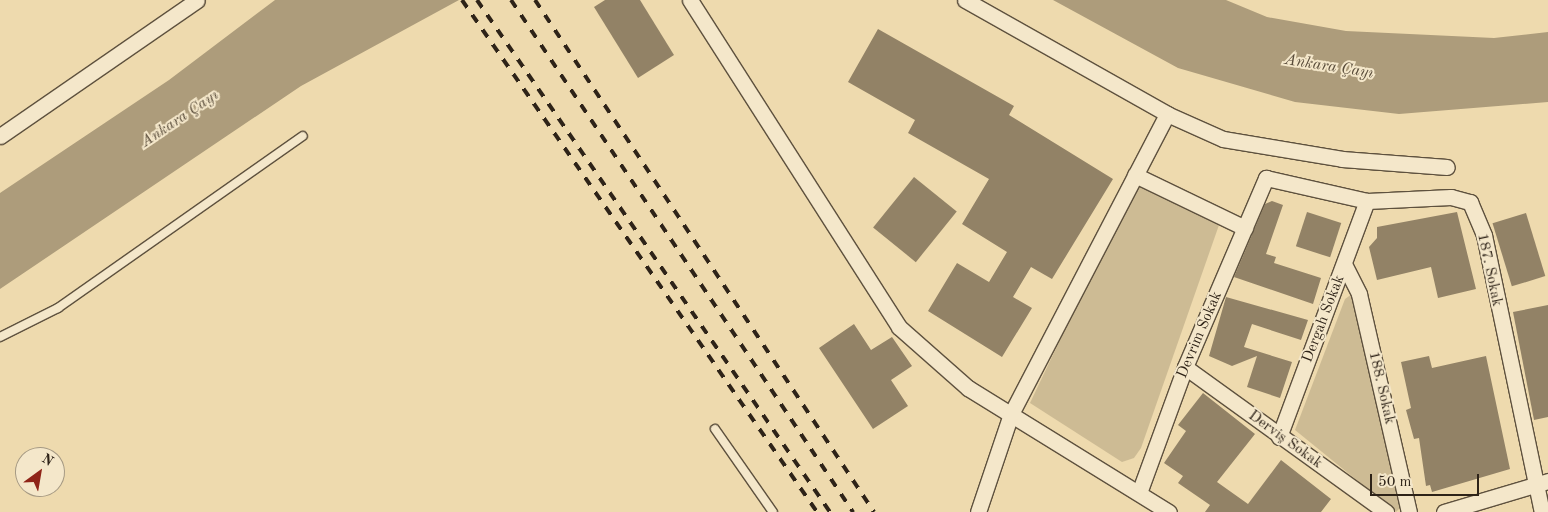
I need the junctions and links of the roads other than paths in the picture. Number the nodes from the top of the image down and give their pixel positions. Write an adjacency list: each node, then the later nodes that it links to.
1 (197, 0): 5 (street)
2 (690, 0): 15 (street)
3 (965, 0): 4 (street)
4 (1166, 114): 7 (street); 8 (street)
5 (0, 136)
6 (303, 136): 13 (lane)
7 (1447, 167)
8 (1135, 175): 11 (street); 15 (street)
9 (1266, 178): 10 (street, 187. Sokak); 11 (street, Devrim Sokak)
10 (1367, 201): 12 (street, Dergah Sokak); 18 (street, 187. Sokak)
11 (1245, 228): 14 (street, Devrim Sokak)
12 (1345, 266): 17 (street, Dergah Sokak); 24 (street, 188. Sokak)
13 (0, 338)
14 (1186, 367): 17 (street, Derviş Sokak); 19 (street, Devrim Sokak)
15 (1011, 414): 19 (street); 21 (street)
16 (715, 429): 20 (lane)
17 (1280, 437): 23 (street, Derviş Sokak)
18 (1542, 483): 25 (street); 26 (street, 187. Sokak)
19 (1139, 493): 22 (street)
20 (773, 512)
21 (978, 512)
22 (1169, 512)
23 (1386, 512)
24 (1409, 512)
25 (1444, 512)
26 (1542, 512)

